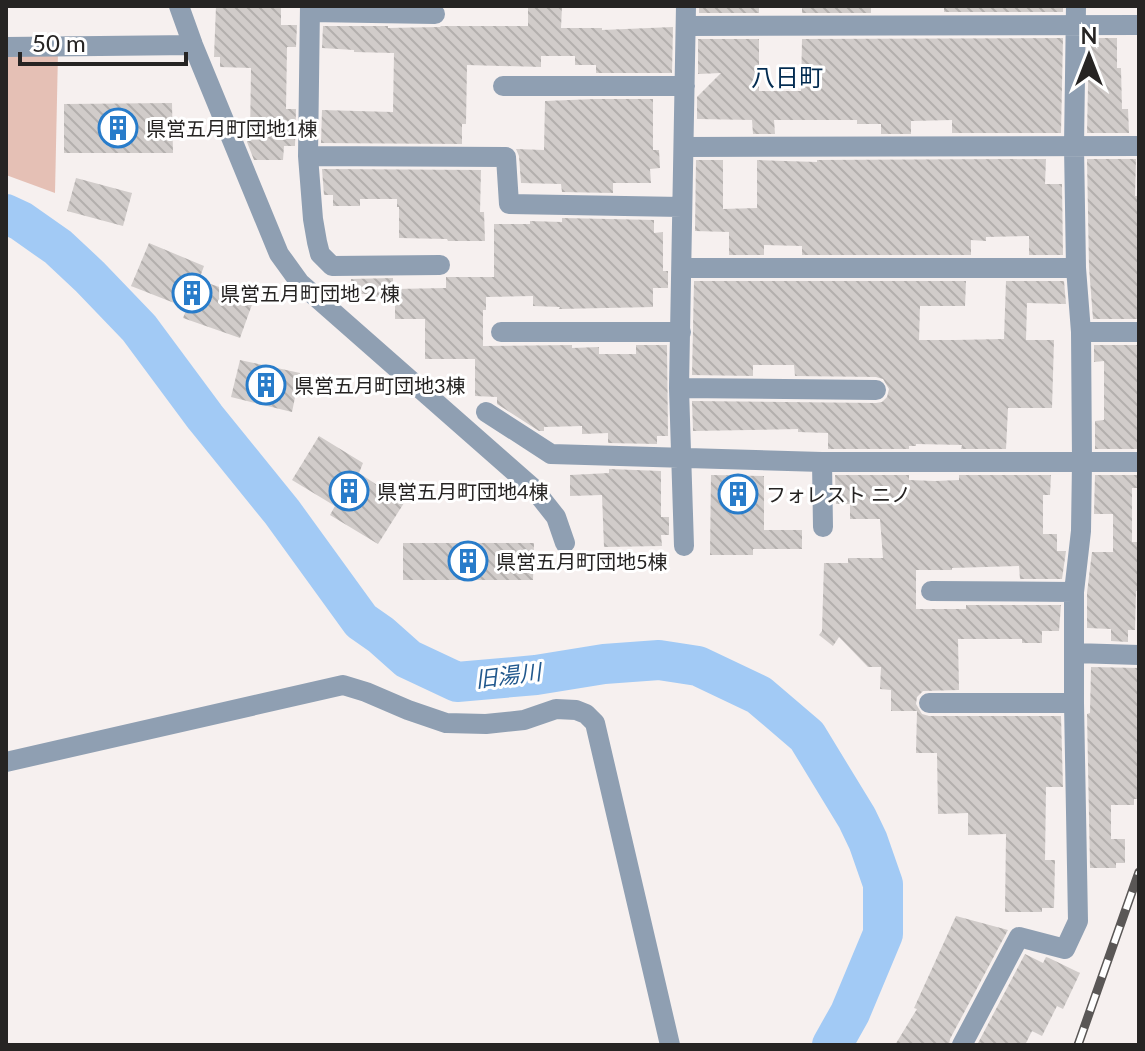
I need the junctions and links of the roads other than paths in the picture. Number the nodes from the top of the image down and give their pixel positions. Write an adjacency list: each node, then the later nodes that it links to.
1 (179, 6): 7 (street)
2 (310, 9): 3 (street); 14 (street)
3 (435, 14)
4 (1076, 15): 5 (street); 6 (street); 11 (street)
5 (686, 16): 10 (street)
6 (1139, 25)
7 (193, 45): 8 (street); 31 (street)
8 (6, 47)
9 (503, 86): 10 (street)
10 (685, 86): 13 (street)
11 (1074, 146): 12 (street); 13 (street); 18 (street)
12 (1139, 146)
13 (684, 147): 15 (street)
14 (308, 156): 15 (street); 16 (street)
15 (682, 207): 17 (street)
16 (440, 265)
17 (682, 268): 18 (street); 20 (street)
18 (1076, 268): 21 (street)
19 (501, 332): 20 (street)
20 (681, 332): 23 (street)
21 (1081, 332): 22 (street); 28 (street)
22 (1139, 332)
23 (679, 388): 24 (street); 26 (street)
24 (876, 390)
25 (486, 412): 26 (street)
26 (682, 458): 27 (street); 32 (street)
27 (822, 462): 28 (street); 30 (street)
28 (1082, 462): 29 (street); 34 (street)
29 (1139, 462)
30 (823, 527)
31 (565, 543)
32 (684, 546)
33 (931, 591): 34 (street)
34 (1074, 592): 35 (street)
35 (1074, 653): 36 (street); 38 (street)
36 (1139, 655)
37 (929, 703): 38 (street)
38 (1074, 703): 41 (street)
39 (6, 762): 40 (street)
40 (670, 1045)
41 (962, 1045)

